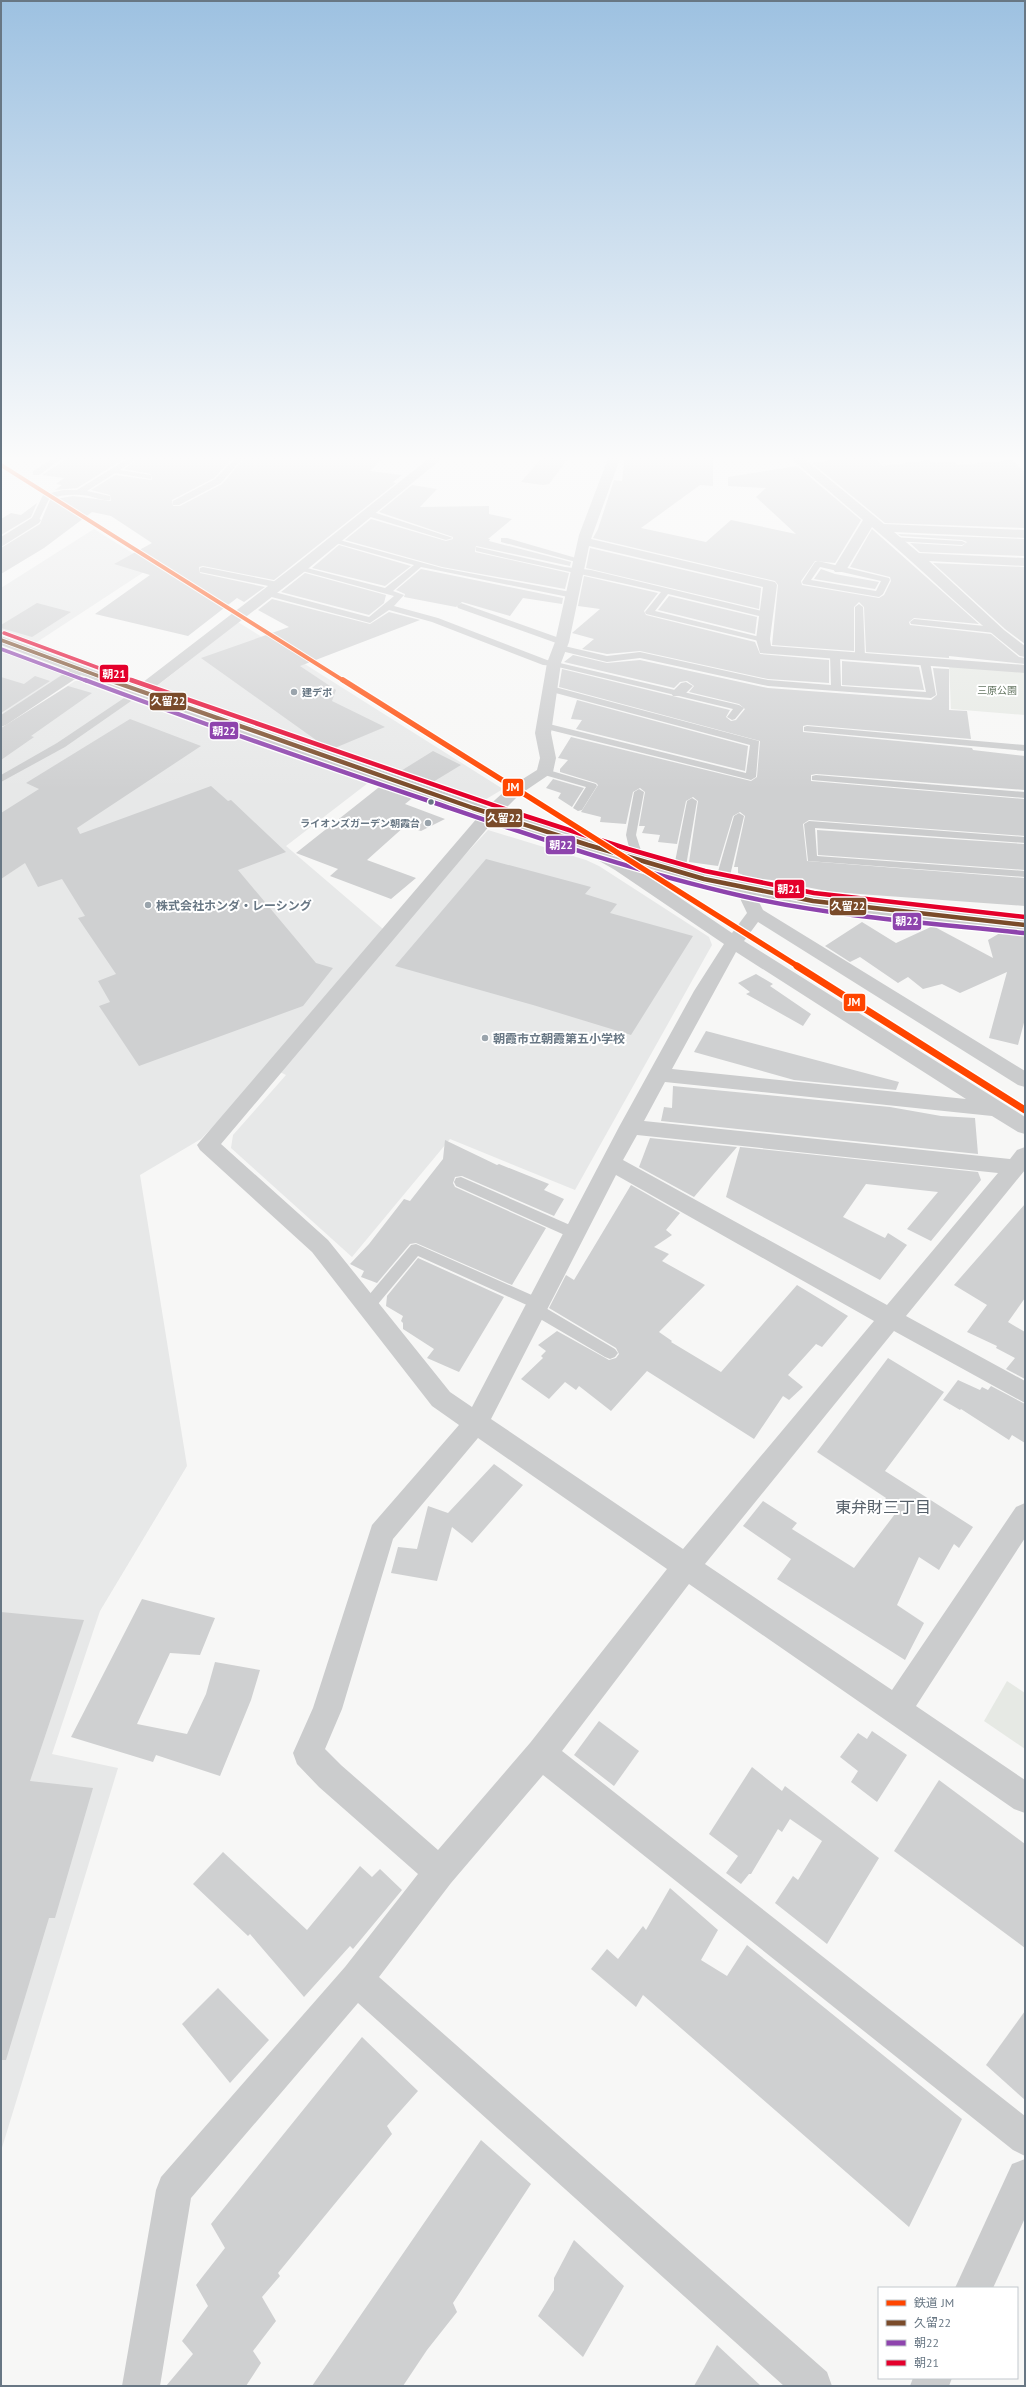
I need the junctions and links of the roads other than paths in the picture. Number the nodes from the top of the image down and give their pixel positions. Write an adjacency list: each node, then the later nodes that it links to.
1 (416, 567): 13 (lane)
2 (434, 567): 16 (lane)
3 (578, 567): 16 (street)
4 (581, 567): 14 (lane)
5 (696, 567): 20 (street)
6 (816, 567): 10 (lane)
7 (833, 567): 10 (lane)
8 (927, 567): 22 (street)
9 (299, 569): 12 (street); 13 (lane)
10 (840, 569)
11 (203, 570): 12 (lane)
12 (278, 585): 15 (street)
13 (387, 591): 18 (lane)
14 (666, 591): 20 (lane); 23 (lane)
15 (267, 594): 18 (lane); 35 (street)
16 (573, 595): 25 (street)
17 (461, 606): 25 (lane)
18 (388, 607): 30 (lane)
19 (859, 607): 28 (lane)
20 (767, 614): 23 (street)
21 (914, 622): 22 (lane)
22 (995, 630): 26 (street)
23 (764, 639): 27 (street)
24 (1, 640): 32 (street)
25 (561, 645): 30 (street); 33 (lane)
26 (1025, 652)
27 (835, 655): 28 (street); 33 (lane)
28 (860, 657): 29 (street)
29 (925, 662): 31 (street); 33 (lane)
30 (554, 663): 34 (street); 36 (lane)
31 (1025, 669)
32 (79, 670): 35 (street); 37 (street)
33 (836, 688)
34 (551, 689): 38 (street); 38 (lane)
35 (139, 692): 42 (lane); 48 (street)
36 (732, 717)
37 (1, 722)
38 (545, 726): 41 (street)
39 (807, 729): 40 (lane)
40 (1025, 748)
41 (545, 772): 47 (lane); 48 (street)
42 (1, 778)
43 (816, 778): 45 (lane)
44 (639, 792): 52 (lane)
45 (1025, 795)
46 (692, 801): 53 (lane)
47 (578, 808)
48 (490, 814): 51 (street); 69 (street)
49 (740, 816): 55 (lane)
50 (1025, 840): 54 (lane)
51 (581, 843): 52 (street); 59 (street)
52 (638, 860): 53 (street)
53 (679, 872): 55 (street)
54 (1025, 874)
55 (721, 882): 56 (street)
56 (744, 888): 57 (street); 58 (street)
57 (756, 913): 59 (street); 61 (street)
58 (1025, 925)
59 (733, 942): 60 (street); 62 (street)
60 (659, 1074): 62 (street); 63 (street)
61 (1025, 1080)
62 (996, 1109): 64 (street)
63 (630, 1127): 65 (street); 66 (street)
64 (1025, 1127)
65 (1020, 1161): 71 (street)
66 (611, 1163): 68 (street); 71 (street)
67 (461, 1182): 68 (lane)
68 (574, 1233): 70 (street)
69 (368, 1306): 70 (lane); 74 (street)
70 (536, 1306): 72 (lane); 74 (street)
71 (890, 1320): 73 (street); 76 (street)
72 (610, 1353)
73 (1025, 1393)
74 (477, 1421): 76 (street); 80 (street)
75 (1025, 1515): 77 (street)
76 (686, 1566): 77 (street); 78 (street)
77 (897, 1709): 79 (street)
78 (541, 1754): 80 (street); 82 (street)
79 (1025, 1798)
80 (440, 1872): 81 (street)
81 (357, 1979): 85 (street); 86 (street)
82 (1025, 2138)
83 (1025, 2177): 84 (street)
84 (974, 2287)
85 (141, 2386)
86 (813, 2386)

